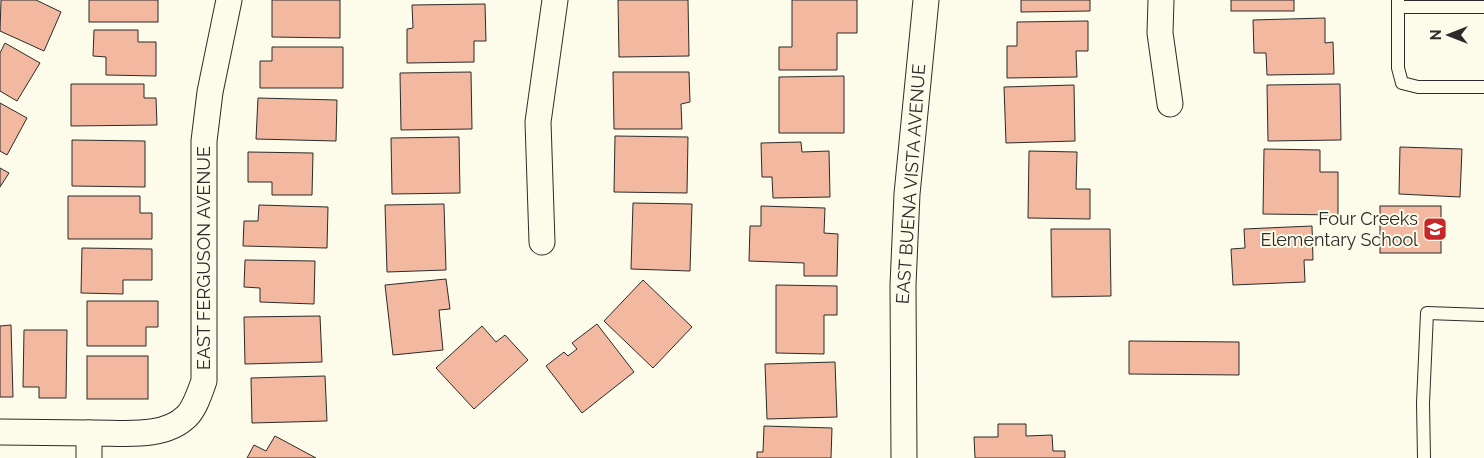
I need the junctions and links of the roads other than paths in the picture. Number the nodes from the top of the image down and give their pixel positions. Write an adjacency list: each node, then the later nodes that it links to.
1 (229, 0): 12 (street, EAST FERGUSON AVENUE)
2 (555, 0): 9 (street)
3 (926, 0): 14 (street, EAST BUENA VISTA AVENUE)
4 (1161, 0): 8 (street)
5 (1398, 4): 6 (lane); 7 (lane)
6 (1484, 7)
7 (1484, 88)
8 (1170, 104)
9 (542, 242)
10 (1484, 315): 15 (lane)
11 (0, 432): 12 (street, EAST FERGUSON AVENUE)
12 (89, 433): 13 (street)
13 (89, 458)
14 (904, 458)
15 (1424, 458)

